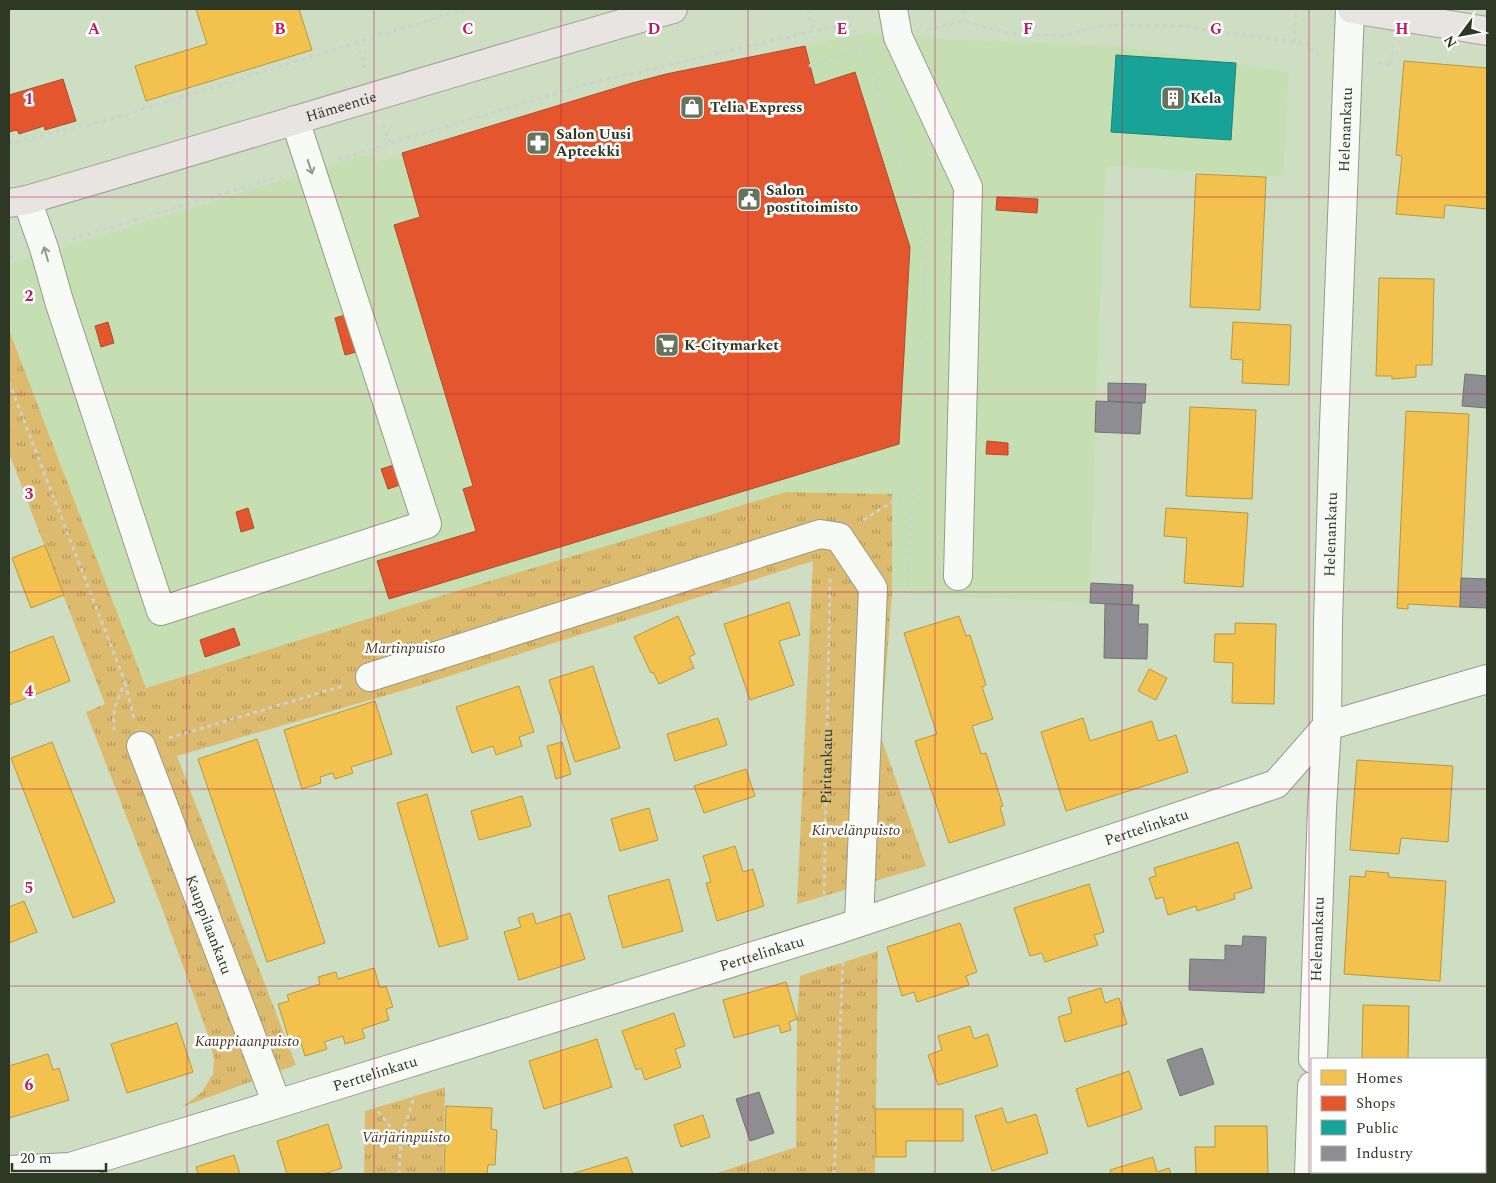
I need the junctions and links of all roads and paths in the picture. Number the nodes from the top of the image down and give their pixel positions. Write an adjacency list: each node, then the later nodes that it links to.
1 (464, 9): 15 (path)
2 (673, 9): 14 (main road, Hämeentie)
3 (808, 9): 9 (path)
4 (893, 9): 22 (street)
5 (964, 9): 10 (path)
6 (1296, 9): 10 (path)
7 (1351, 9): 8 (main road); 27 (street, Helenankatu)
8 (1487, 31)
9 (813, 32): 11 (path); 16 (path)
10 (1294, 42): 12 (path)
11 (865, 48): 13 (path); 20 (path)
12 (1314, 54)
13 (809, 66)
14 (295, 120): 16 (street, one-way to 16); 17 (main road, Hämeentie)
15 (9, 143)
16 (310, 167): 18 (path); 18 (street, one-way to 18)
17 (18, 201): 18 (street)
18 (44, 248): 19 (path)
19 (9, 258)
20 (913, 488): 21 (path); 23 (path)
21 (838, 537): 23 (street); 24 (street); 29 (path, Piritankatu)
22 (958, 576)
23 (873, 588): 29 (street)
24 (370, 678): 28 (path)
25 (1487, 679): 27 (street)
26 (125, 682): 28 (path)
27 (1327, 726): 29 (street, Perttelinkatu); 30 (street, Helenankatu)
28 (141, 746): 33 (street, Kauppilaankatu)
29 (848, 926): 33 (street, Perttelinkatu); 38 (path, Piritankatu)
30 (1313, 1058)
31 (417, 1087): 35 (path)
32 (371, 1102): 35 (path)
33 (277, 1104): 36 (street, Perttelinkatu)
34 (1311, 1115): 39 (street)
35 (401, 1140): 37 (path)
36 (9, 1170)
37 (399, 1174)
38 (834, 1174)
39 (1309, 1174)

